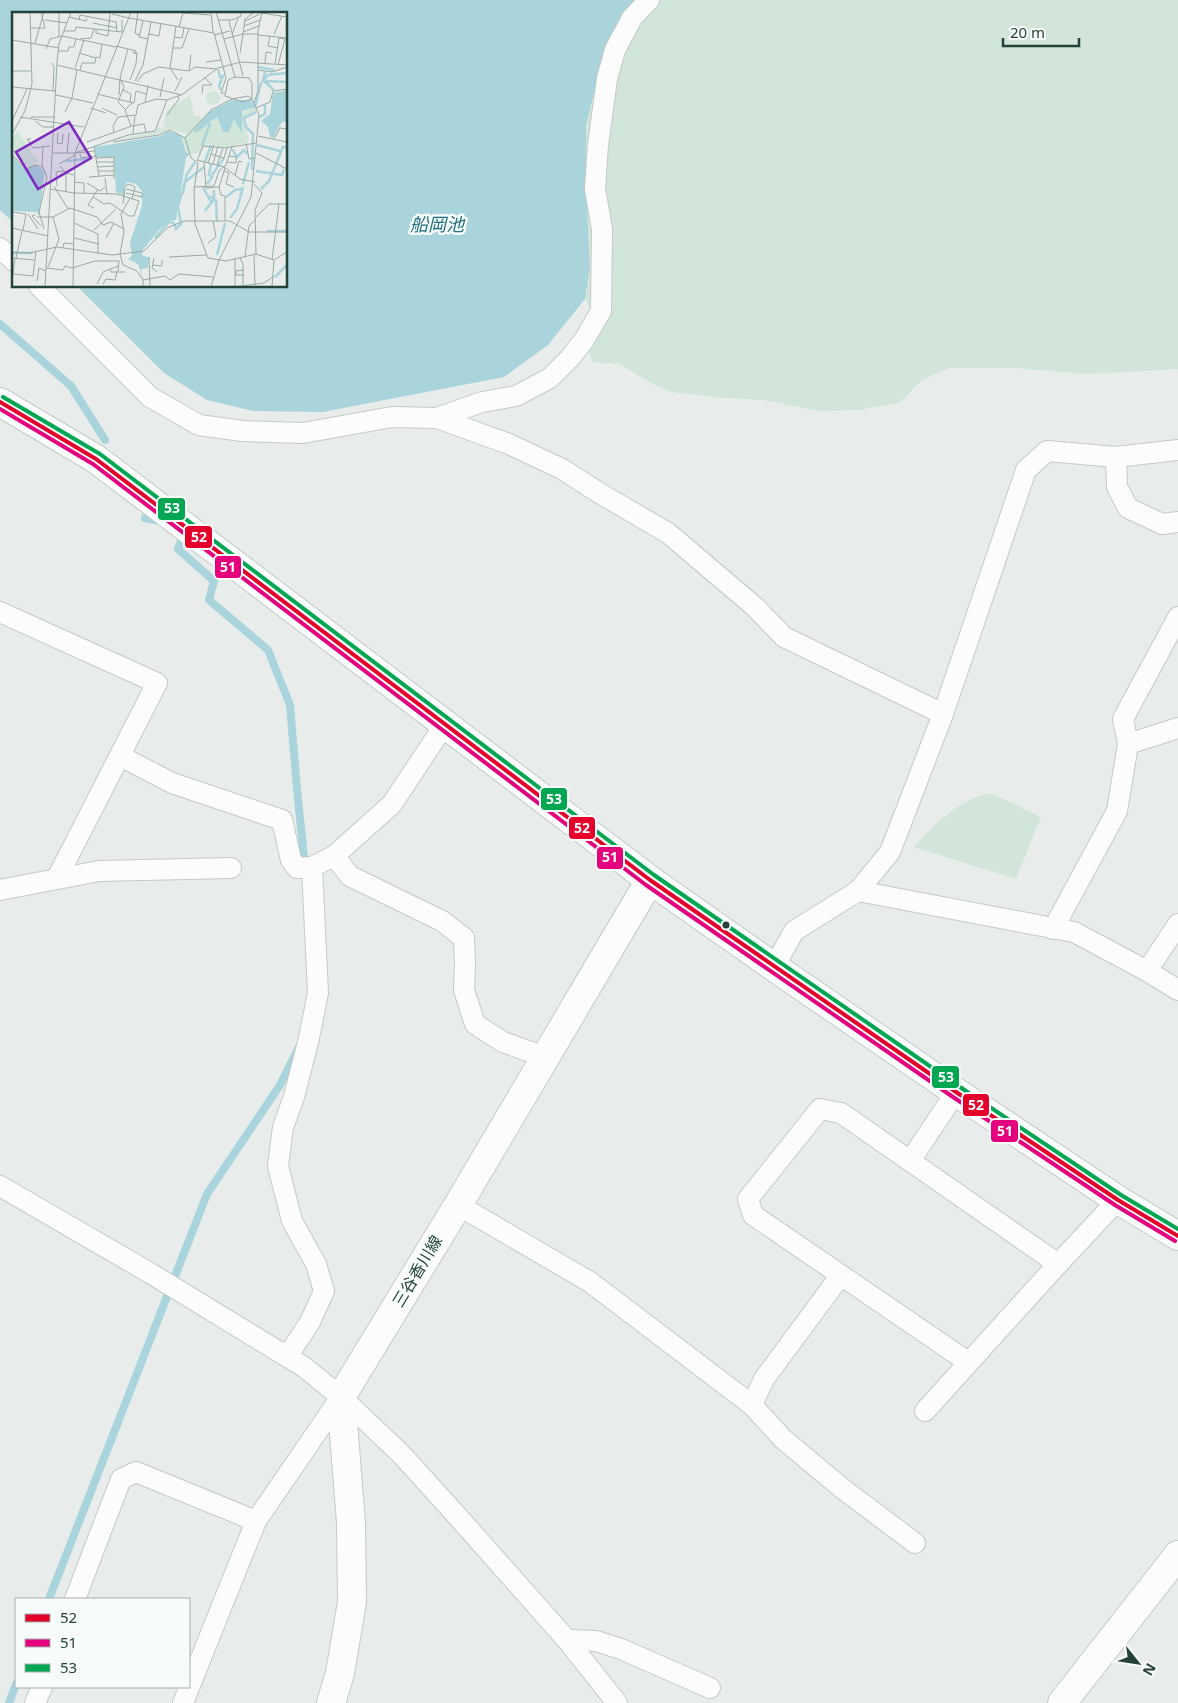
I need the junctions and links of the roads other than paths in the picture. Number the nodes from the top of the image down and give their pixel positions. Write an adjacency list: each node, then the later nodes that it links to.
1 (649, 0): 6 (street)
2 (0, 248): 3 (street)
3 (12, 259)
4 (41, 288): 6 (street)
5 (0, 402): 13 (main road)
6 (438, 418): 12 (street)
7 (1178, 450): 8 (street)
8 (1116, 457): 9 (street); 12 (street)
9 (1178, 522)
10 (0, 612): 16 (street)
11 (1178, 617): 15 (street)
12 (943, 714): 23 (street)
13 (445, 724): 17 (street); 21 (main road)
14 (1178, 728): 15 (street)
15 (1128, 744): 25 (street)
16 (120, 756): 18 (street); 20 (street)
17 (334, 856): 18 (street); 29 (street)
18 (306, 867): 38 (street)
19 (231, 868): 20 (street)
20 (58, 878): 22 (street)
21 (650, 880): 26 (main road); 29 (main road, 三谷香川線)
22 (0, 890)
23 (858, 891): 25 (street); 26 (street)
24 (1178, 924): 27 (street)
25 (1053, 929): 27 (street)
26 (774, 967): 30 (main road)
27 (1147, 972): 28 (street)
28 (1178, 990)
29 (545, 1057): 34 (main road, 三谷香川線)
30 (956, 1092): 31 (street); 33 (main road)
31 (910, 1161): 36 (street); 37 (street)
32 (0, 1186): 38 (street)
33 (1118, 1200): 35 (main road); 36 (street)
34 (458, 1206): 40 (main road, 三谷香川線); 41 (street)
35 (1178, 1236)
36 (1058, 1264): 39 (street)
37 (841, 1275): 39 (street); 41 (street)
38 (287, 1357): 40 (street)
39 (968, 1362): 42 (street)
40 (341, 1397): 43 (street); 47 (street); 54 (main road)
41 (752, 1406): 44 (street)
42 (925, 1411)
43 (256, 1521): 46 (street); 48 (street)
44 (915, 1543)
45 (1178, 1555): 56 (main road)
46 (75, 1598)
47 (567, 1640): 51 (street); 55 (street)
48 (190, 1686)
49 (42, 1688): 52 (street)
50 (189, 1688): 53 (street)
51 (710, 1688)
52 (36, 1703)
53 (183, 1703)
54 (331, 1703)
55 (617, 1703)
56 (1062, 1703)

